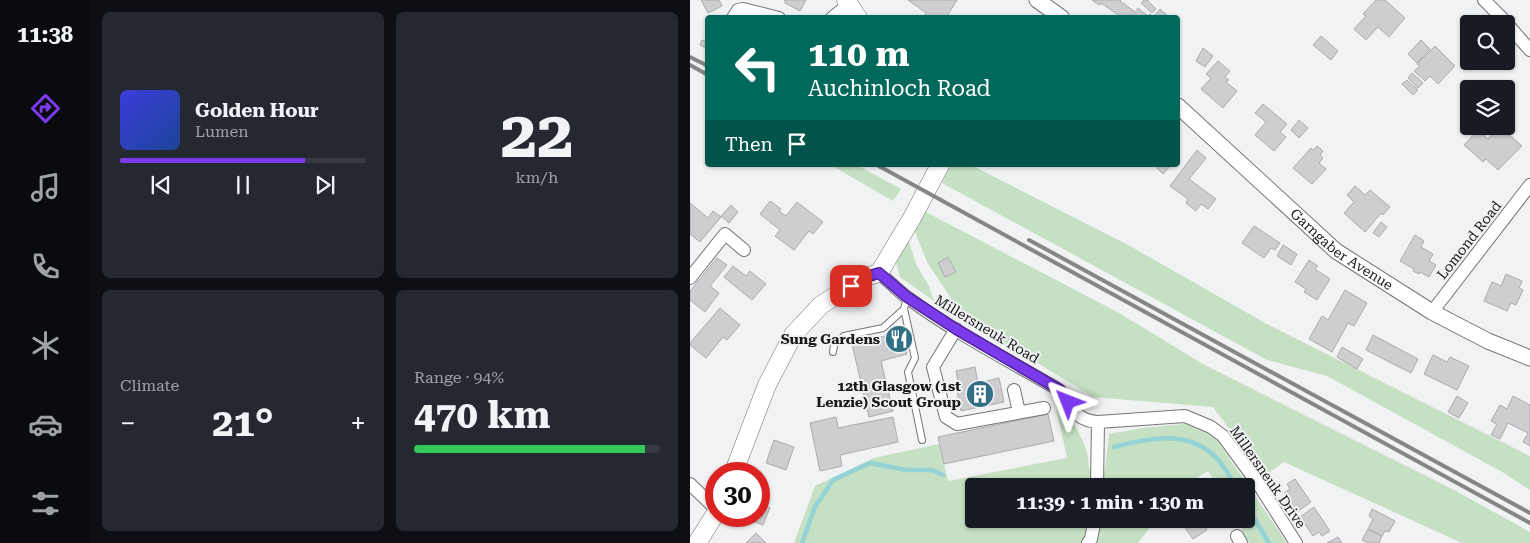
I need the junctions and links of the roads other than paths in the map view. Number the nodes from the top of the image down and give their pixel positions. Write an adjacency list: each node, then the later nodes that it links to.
1 (1037, 0): 7 (street)
2 (1484, 0): 8 (street)
3 (850, 7): 6 (street)
4 (734, 9): 5 (street)
5 (767, 15)
6 (837, 15)
7 (1058, 15)
8 (1530, 50)
9 (1180, 108): 16 (street, Garngaber Avenue)
10 (939, 167): 13 (main road)
11 (1530, 185): 16 (street, Lomond Road)
12 (744, 250): 14 (street)
13 (879, 273): 15 (street, Millersneuk Road); 25 (main road)
14 (690, 278)
15 (905, 303): 17 (street, Millersneuk Road); 18 (lane); 24 (lane)
16 (1432, 312): 19 (street, Garngaber Avenue)
17 (956, 329): 22 (street); 23 (street, Millersneuk Road)
18 (833, 352)
19 (1530, 358)
20 (1014, 390): 22 (street)
21 (1044, 408): 22 (street)
22 (1019, 412)
23 (1098, 422): 26 (street); 33 (street, Millersneuk Drive)
24 (922, 440)
25 (738, 462)
26 (1097, 478)
27 (690, 484): 28 (street)
28 (705, 500)
29 (707, 527): 31 (main road)
30 (1093, 528): 32 (street)
31 (698, 543)
32 (1088, 543)
33 (1296, 543)

